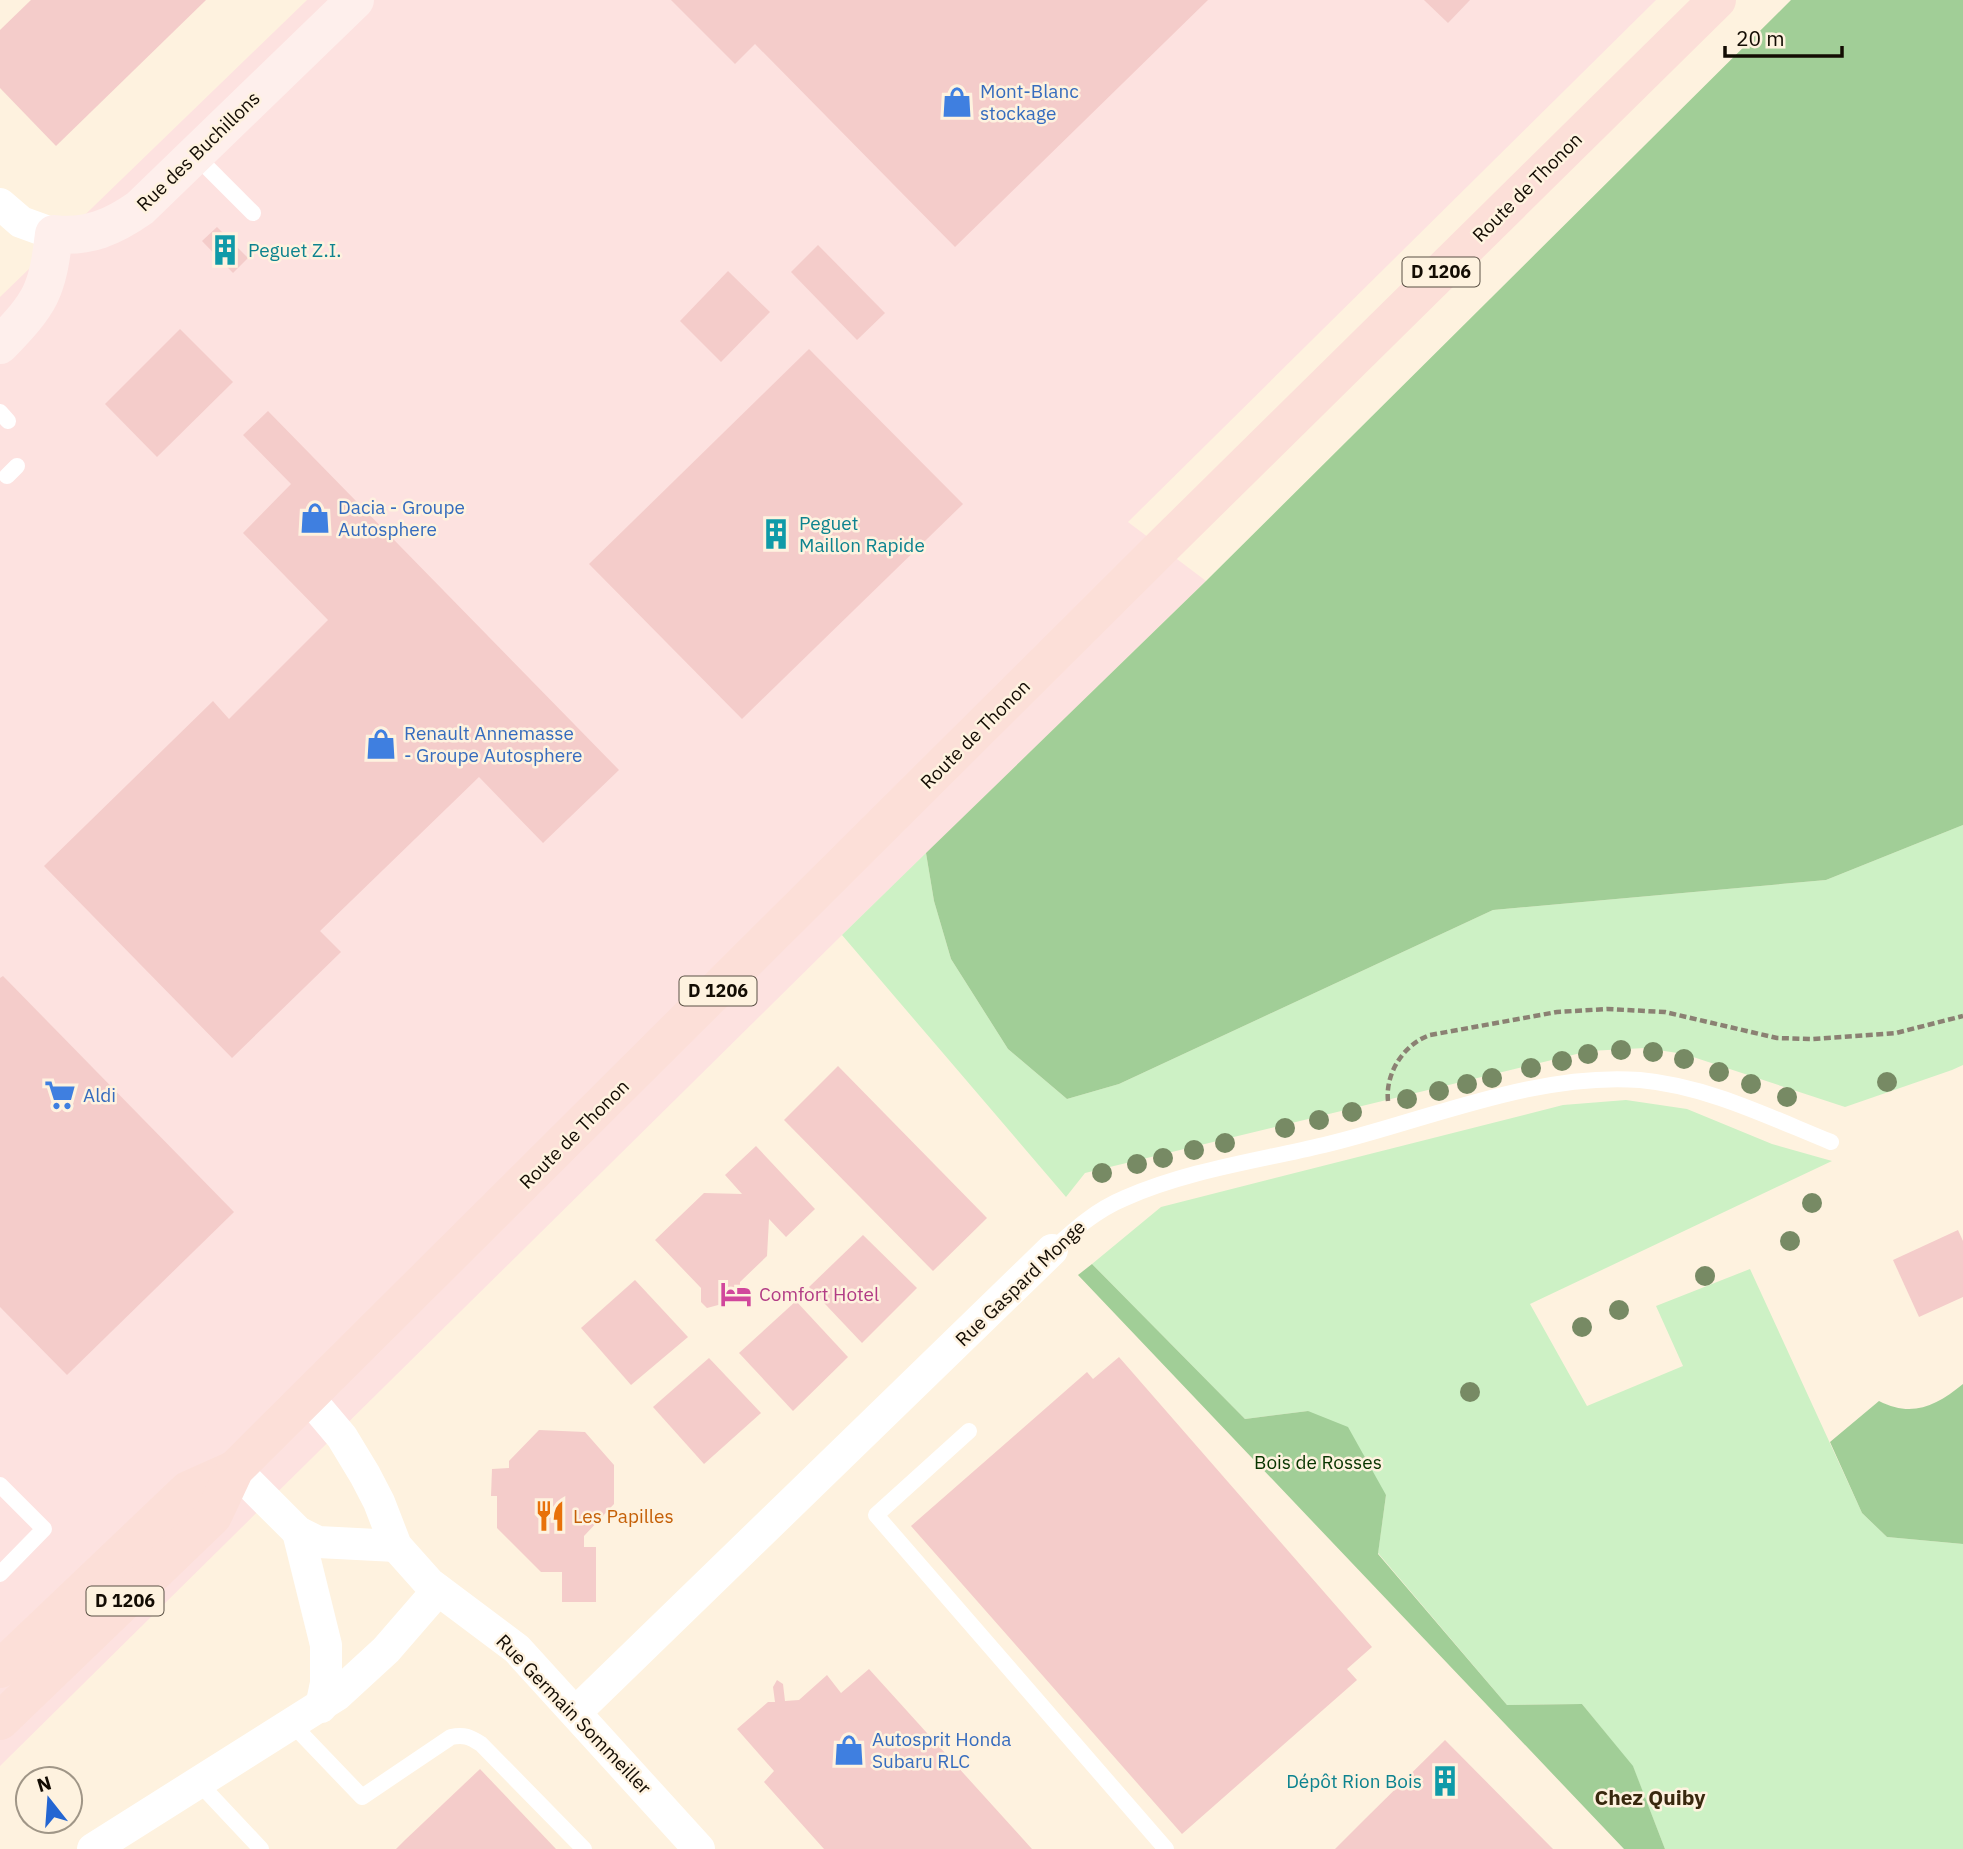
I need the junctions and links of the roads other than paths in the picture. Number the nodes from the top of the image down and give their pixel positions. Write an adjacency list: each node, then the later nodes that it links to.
1 (355, 0): 3 (street, Rue des Buchillons)
2 (1717, 0): 10 (main road, Route de Thonon / D 1206)
3 (195, 155): 5 (lane); 6 (street, Rue des Buchillons)
4 (0, 204): 6 (street)
5 (253, 213)
6 (54, 234): 7 (street)
7 (0, 345)
8 (1831, 1142): 9 (lane, Rue Gaspard Monge)
9 (1052, 1251): 20 (street, Rue Gaspard Monge)
10 (309, 1398): 12 (main road, Route de Thonon / D 1206); 15 (street, Rue Germain Sommeiller)
11 (969, 1431): 28 (lane)
12 (235, 1469): 14 (street); 18 (main road, Route de Thonon / D 1206); 21 (main road, Route de Thonon / D 1206)
13 (0, 1485): 16 (lane)
14 (298, 1532): 15 (street); 19 (street)
15 (396, 1546): 17 (street, Rue Germain Sommeiller)
16 (0, 1574)
17 (438, 1590): 19 (street); 20 (street, Rue Germain Sommeiller)
18 (0, 1669)
19 (321, 1707): 22 (street)
20 (576, 1712): 27 (street, Rue Germain Sommeiller)
21 (0, 1721)
22 (293, 1725): 23 (street); 26 (lane)
23 (199, 1783): 24 (street); 25 (lane)
24 (93, 1849)
25 (261, 1849)
26 (584, 1849)
27 (699, 1849)
28 (1166, 1849)

